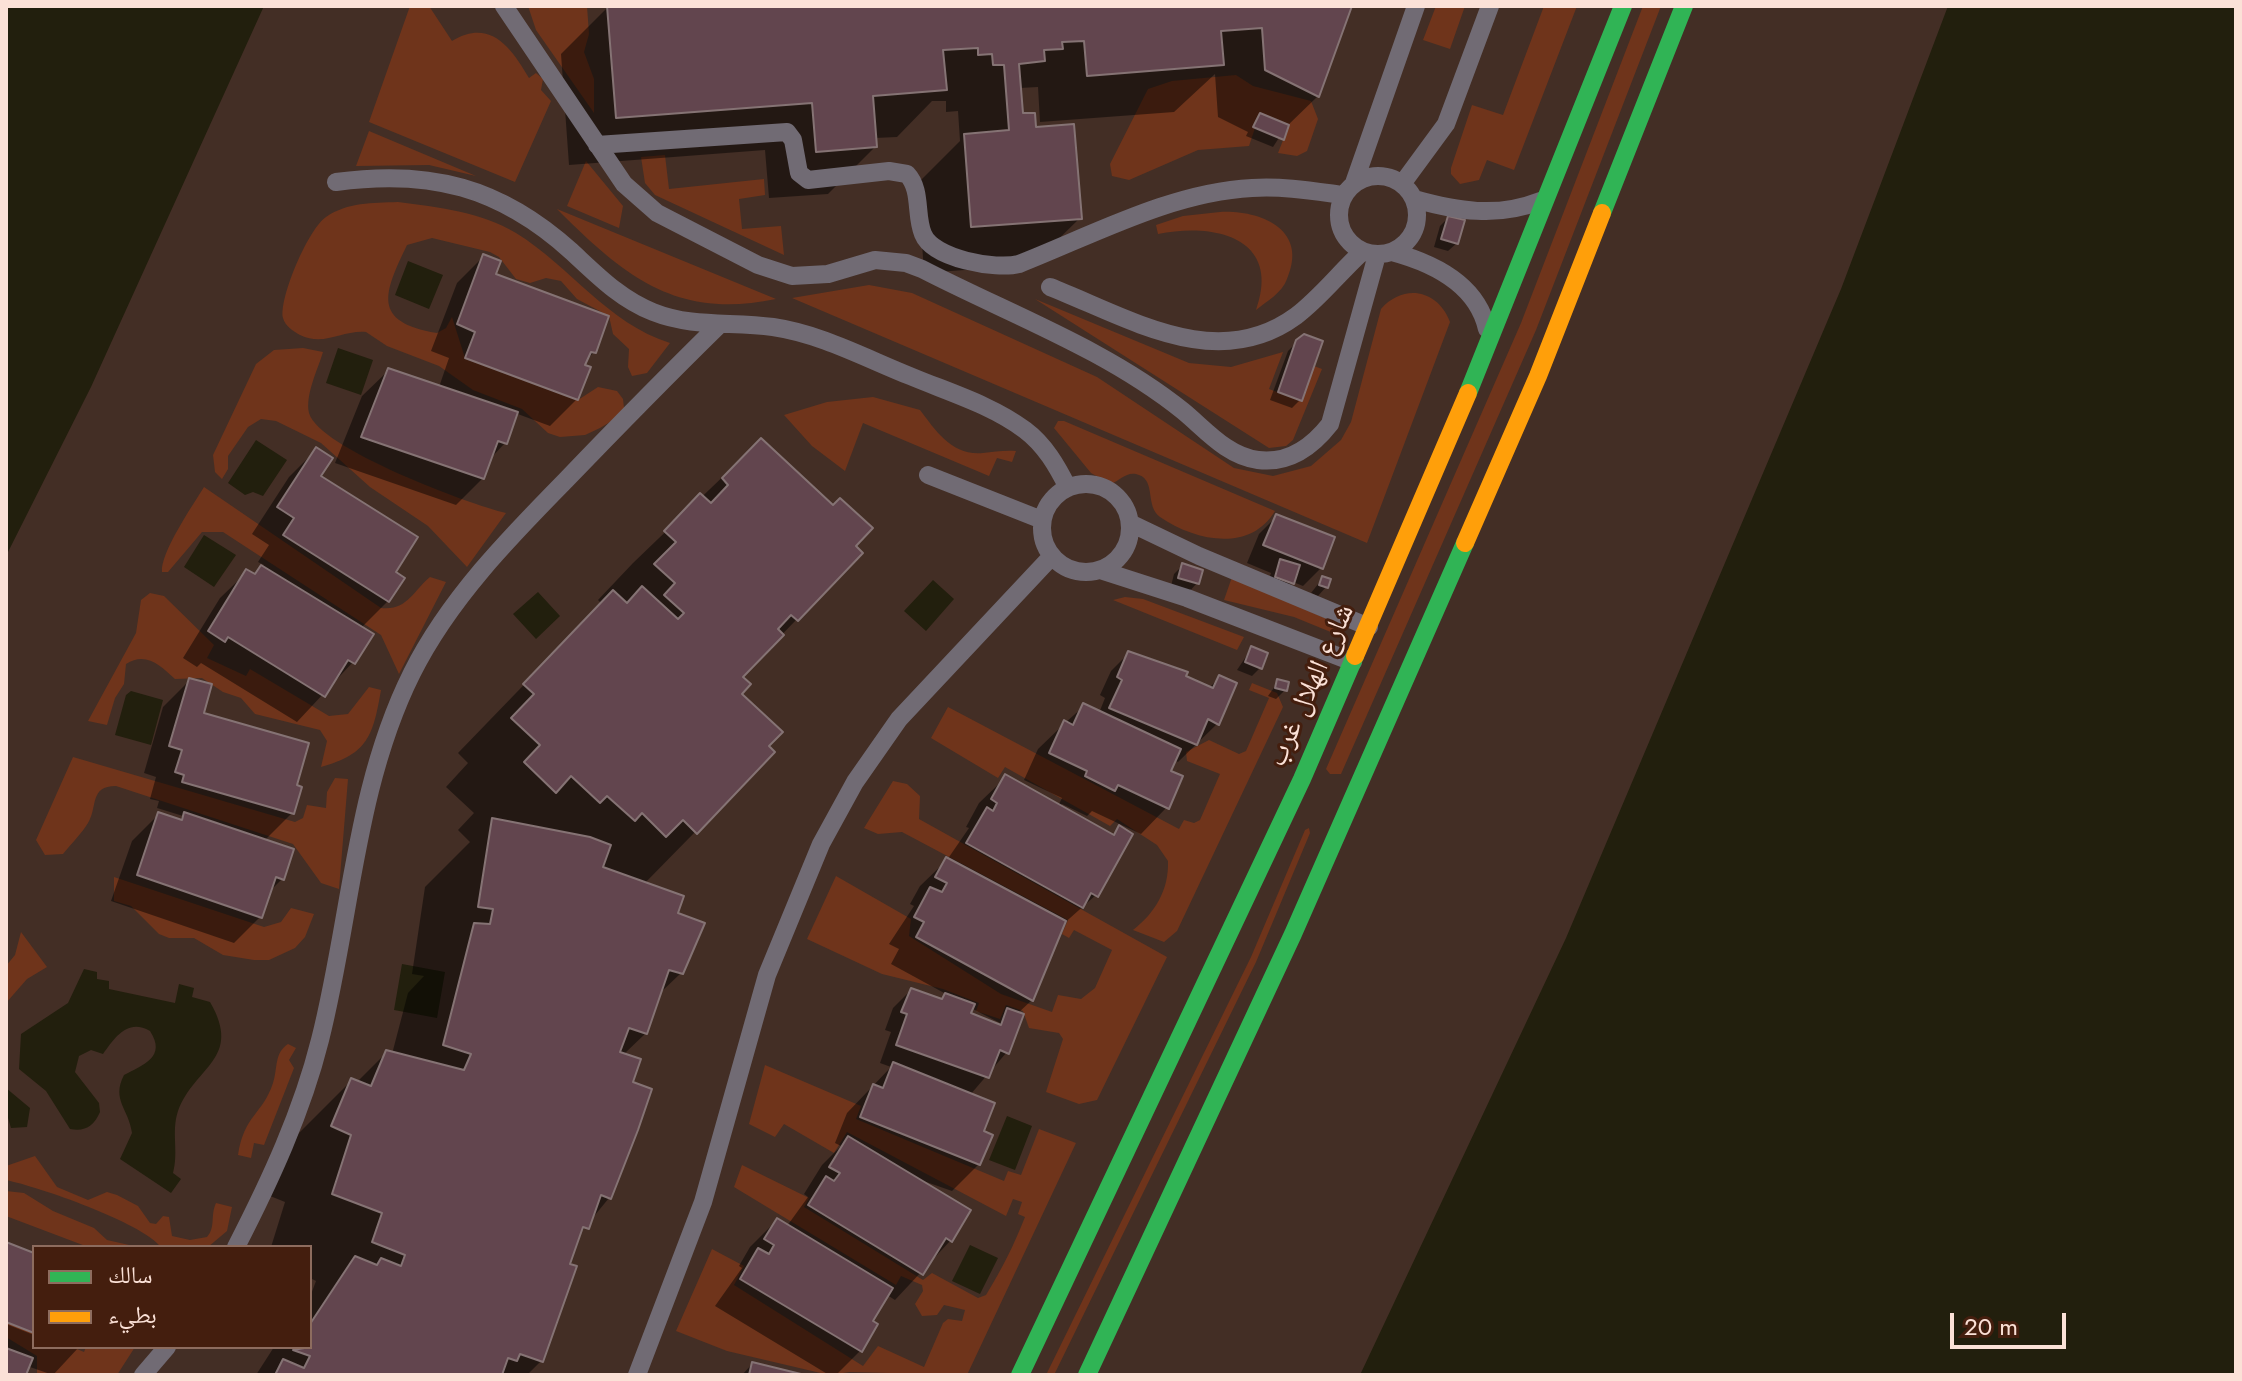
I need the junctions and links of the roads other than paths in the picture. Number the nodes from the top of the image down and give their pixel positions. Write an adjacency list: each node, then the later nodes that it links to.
1 (504, 6): 6 (lane)
2 (1416, 6): 9 (lane)
3 (1490, 6): 8 (lane)
4 (1623, 6): 10 (main road, شارع الهلال غرب)
5 (1684, 6): 31 (main road)
6 (597, 145): 13 (lane); 14 (lane)
7 (336, 182): 16 (lane)
8 (1402, 184): 9 (lane); 11 (lane)
9 (1349, 189): 12 (lane); 13 (lane)
10 (1548, 198): 11 (lane); 17 (main road, شارع الهلال غرب)
11 (1414, 199): 12 (lane)
12 (1377, 253): 14 (lane); 15 (lane); 17 (lane)
13 (950, 254): 14 (lane)
14 (941, 278)
15 (1050, 287)
16 (719, 325): 19 (lane); 26 (lane)
17 (1490, 343): 24 (main road, شارع الهلال غرب)
18 (928, 475): 20 (lane)
19 (1068, 488): 20 (lane); 21 (lane)
20 (1042, 520): 22 (lane)
21 (1130, 523): 23 (lane); 24 (lane)
22 (1052, 556): 23 (lane); 29 (lane)
23 (1100, 570): 25 (lane)
24 (1369, 627): 25 (main road, شارع الهلال غرب)
25 (1353, 662): 30 (main road, شارع الهلال غرب)
26 (237, 1245)
27 (165, 1349): 28 (lane)
28 (143, 1375)
29 (637, 1375)
30 (1020, 1375)
31 (1087, 1375)

